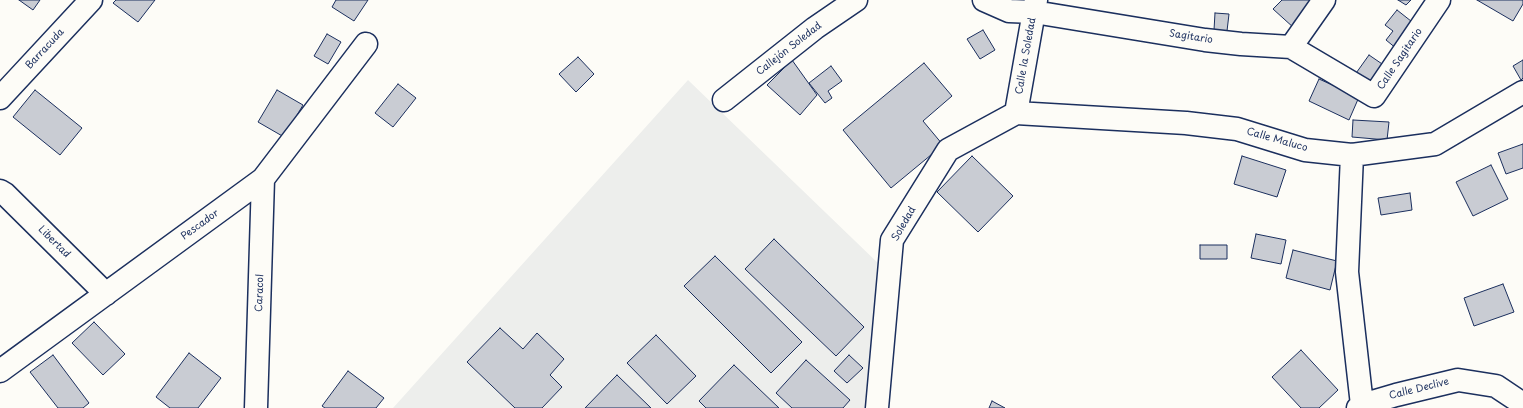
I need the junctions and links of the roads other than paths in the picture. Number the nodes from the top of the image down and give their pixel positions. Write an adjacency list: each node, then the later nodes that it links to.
1 (91, 0): 10 (street, Barracuda)
2 (856, 0): 11 (street, Callejón Soledad)
3 (984, 0): 6 (street, Sagitario)
4 (1324, 0): 8 (street)
5 (1439, 0): 8 (street, Calle Sagitario)
6 (1035, 6): 8 (street, Sagitario); 12 (street, Calle la Soledad)
7 (366, 44): 14 (street, Pescador)
8 (1291, 47)
9 (1523, 92): 13 (street, Calle Maluco)
10 (0, 98)
11 (724, 100)
12 (1016, 113): 13 (street, Calle Maluco); 21 (street, Soledad)
13 (1352, 154): 19 (street)
14 (263, 179): 16 (street, Pescador); 20 (street, Caracol)
15 (0, 191): 16 (street, Libertad)
16 (106, 294): 17 (street, Pescador)
17 (0, 371)
18 (1523, 404): 19 (street, Calle Declive)
19 (1360, 407)
20 (256, 408)
21 (877, 408)

